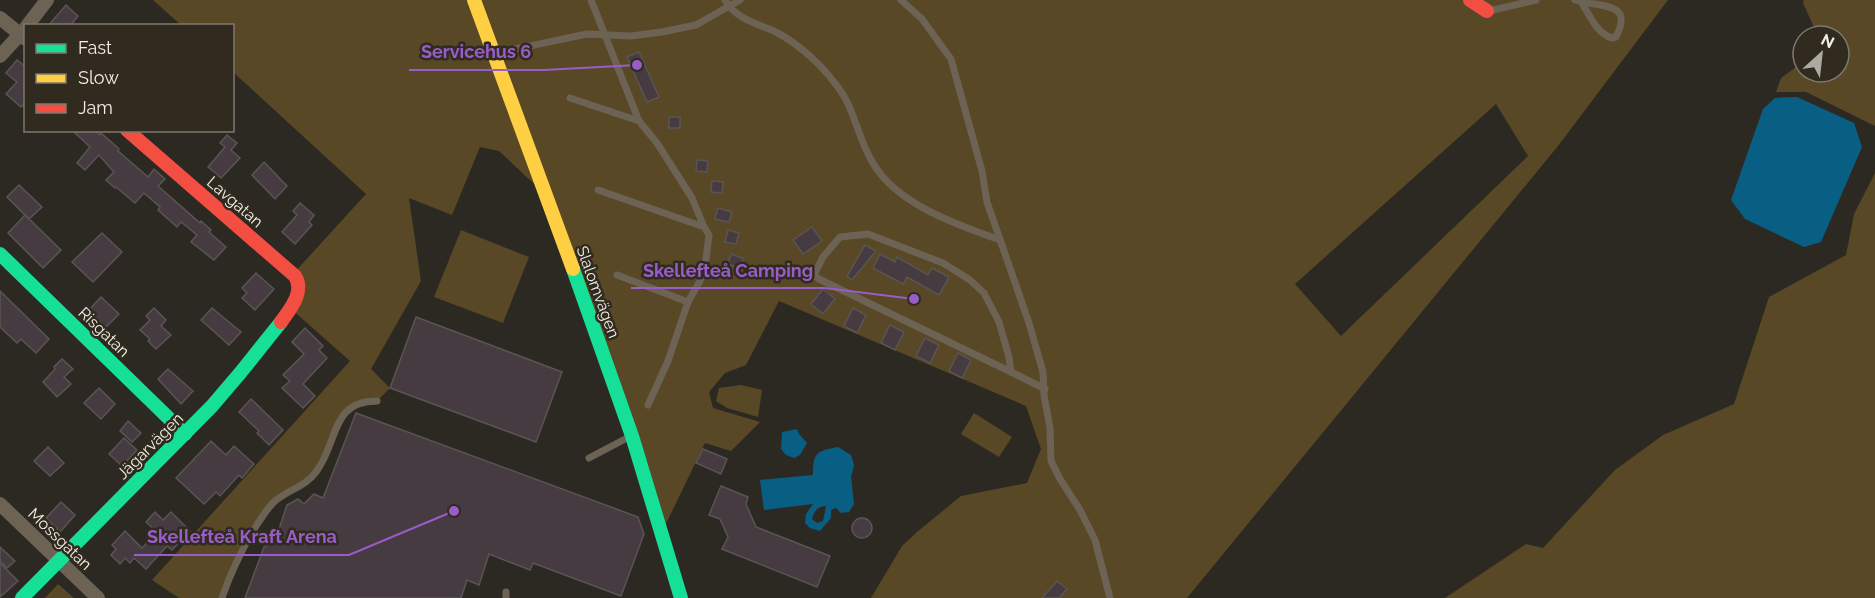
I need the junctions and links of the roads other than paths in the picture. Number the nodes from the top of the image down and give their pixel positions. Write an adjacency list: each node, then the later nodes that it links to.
1 (47, 0): 12 (street)
2 (474, 0): 16 (street, Slalomvägen)
3 (591, 0): 15 (lane)
4 (740, 0): 9 (lane)
5 (901, 0): 23 (lane)
6 (1470, 0): 10 (street)
7 (1536, 0): 10 (lane)
8 (1578, 1): 8 (lane)
9 (727, 4): 15 (lane); 23 (lane)
10 (1487, 11)
11 (0, 18): 13 (street)
12 (30, 24)
13 (24, 31)
14 (24, 33): 17 (street)
15 (606, 36): 16 (lane); 19 (lane)
16 (494, 53): 33 (street, Slalomvägen)
17 (0, 56)
18 (570, 98): 19 (lane)
19 (639, 122): 22 (lane)
20 (129, 132): 27 (street, Lavgatan)
21 (598, 190): 22 (lane)
22 (704, 227): 26 (lane)
23 (1000, 240): 29 (lane)
24 (0, 254): 32 (street, Risgatan)
25 (617, 275): 26 (lane)
26 (688, 302): 31 (lane)
27 (290, 308): 32 (street, Jägarvägen)
28 (1011, 372): 28 (lane); 29 (lane)
29 (1045, 389): 41 (lane)
30 (377, 401): 39 (lane)
31 (648, 405)
32 (185, 434): 36 (street, Jägarvägen)
33 (632, 436): 34 (lane); 40 (street, Slalomvägen)
34 (589, 458)
35 (0, 504): 36 (street, Mossgatan)
36 (57, 560): 37 (street, Jägarvägen); 38 (street, Mossgatan)
37 (22, 598)
38 (98, 598)
39 (222, 598)
40 (681, 598)
41 (1110, 598)

